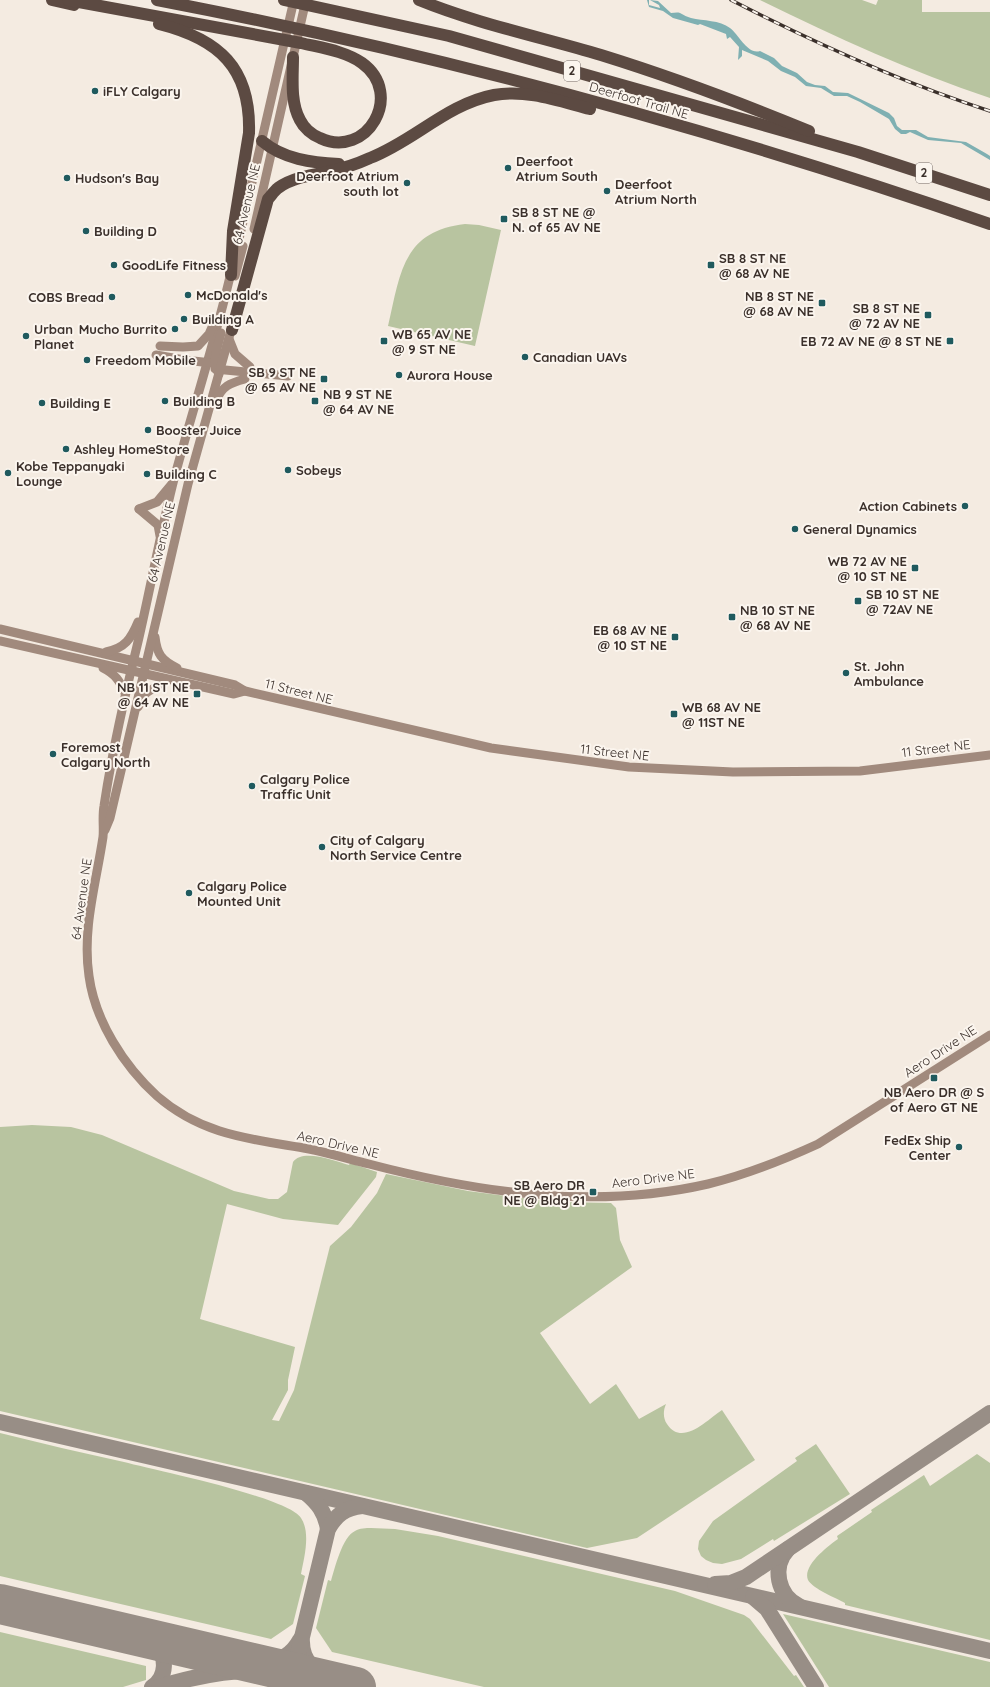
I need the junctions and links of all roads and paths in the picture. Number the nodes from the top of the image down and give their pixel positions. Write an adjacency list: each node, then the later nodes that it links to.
1 (52, 0): 17 (highway)
2 (68, 0): 8 (highway)
3 (157, 0): 9 (highway, Deerfoot Trail NE / 2)
4 (284, 0): 12 (highway, Deerfoot Trail NE / 2)
5 (294, 0): 8 (street, 64 Avenue NE)
6 (306, 0): 8 (street, 64 Avenue NE)
7 (420, 0): 12 (highway)
8 (287, 56): 10 (street, 64 Avenue NE); 11 (street, 64 Avenue NE)
9 (708, 134): 13 (highway); 16 (highway, Deerfoot Trail NE / 2)
10 (262, 141): 11 (highway); 14 (street, 64 Avenue NE)
11 (272, 150): 13 (highway); 19 (street, 64 Avenue NE)
12 (858, 152): 15 (highway, Deerfoot Trail NE / 2)
13 (349, 165): 19 (highway)
14 (254, 176): 17 (street, 64 Avenue NE); 22 (street)
15 (990, 195)
16 (990, 224)
17 (231, 276): 18 (street, 64 Avenue NE)
18 (222, 308): 20 (street); 22 (street, 64 Avenue NE)
19 (230, 335): 22 (street, 64 Avenue NE); 23 (street)
20 (160, 346)
21 (156, 355): 22 (street)
22 (217, 366): 24 (street); 26 (street, 64 Avenue NE); 27 (street, 64 Avenue NE)
23 (250, 367)
24 (288, 376)
25 (245, 379): 26 (street)
26 (194, 463): 31 (street, 64 Avenue NE)
27 (173, 483): 28 (street, 64 Avenue NE); 28 (street)
28 (160, 540): 29 (street, 64 Avenue NE)
29 (146, 602): 34 (street); 37 (street, 64 Avenue NE)
30 (0, 629): 34 (street, 11 Street NE)
31 (154, 632): 36 (street, 64 Avenue NE); 39 (street)
32 (0, 640): 33 (street, 11 Street NE)
33 (31, 648): 35 (street, 11 Street NE); 37 (street)
34 (103, 653): 37 (street, 11 Street NE)
35 (91, 662): 37 (street, 11 Street NE); 42 (street)
36 (145, 663): 37 (street); 38 (street, 64 Avenue NE); 39 (street, 11 Street NE)
37 (132, 665): 38 (street, 11 Street NE); 42 (street, 64 Avenue NE)
38 (143, 674): 40 (street, 11 Street NE); 43 (street, 64 Avenue NE)
39 (189, 674): 41 (street, 11 Street NE)
40 (167, 680): 41 (street, 11 Street NE); 43 (street)
41 (245, 691): 44 (street, 11 Street NE)
42 (125, 693): 45 (street, 64 Avenue NE)
43 (131, 724): 45 (street, 64 Avenue NE)
44 (990, 755)
45 (104, 832): 47 (street, 64 Avenue NE)
46 (990, 1035): 47 (street, Aero Drive NE)
47 (286, 1146)

